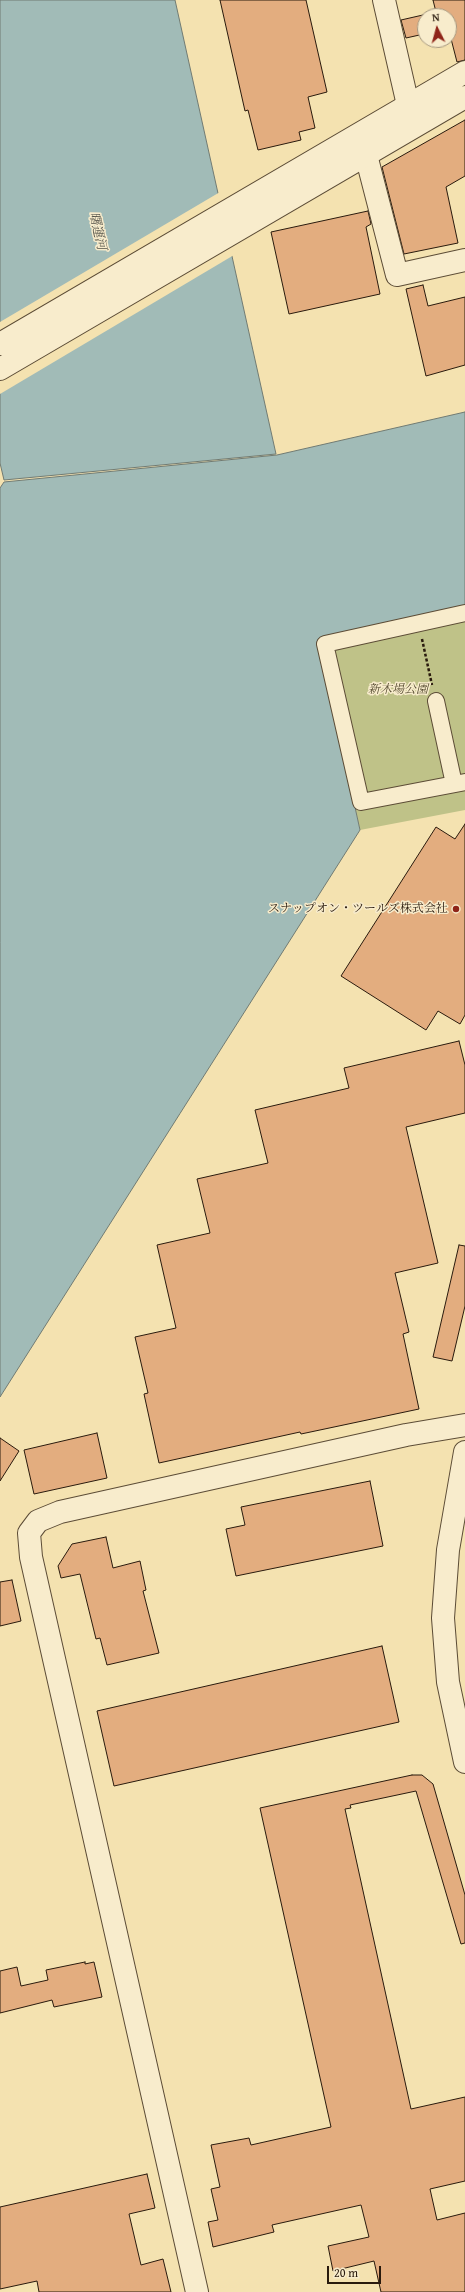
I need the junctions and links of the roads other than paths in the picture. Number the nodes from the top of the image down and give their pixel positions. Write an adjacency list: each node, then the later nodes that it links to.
1 (384, 0): 4 (street)
2 (465, 72): 4 (street)
3 (465, 97): 5 (street)
4 (408, 105): 7 (street)
5 (366, 155): 6 (street); 8 (street)
6 (465, 260)
7 (0, 344)
8 (0, 368)
9 (465, 613): 11 (street)
10 (436, 701): 11 (street)
11 (459, 783)
12 (465, 1425): 15 (street)
13 (465, 1452): 14 (street)
14 (465, 1762)
15 (197, 2292)

